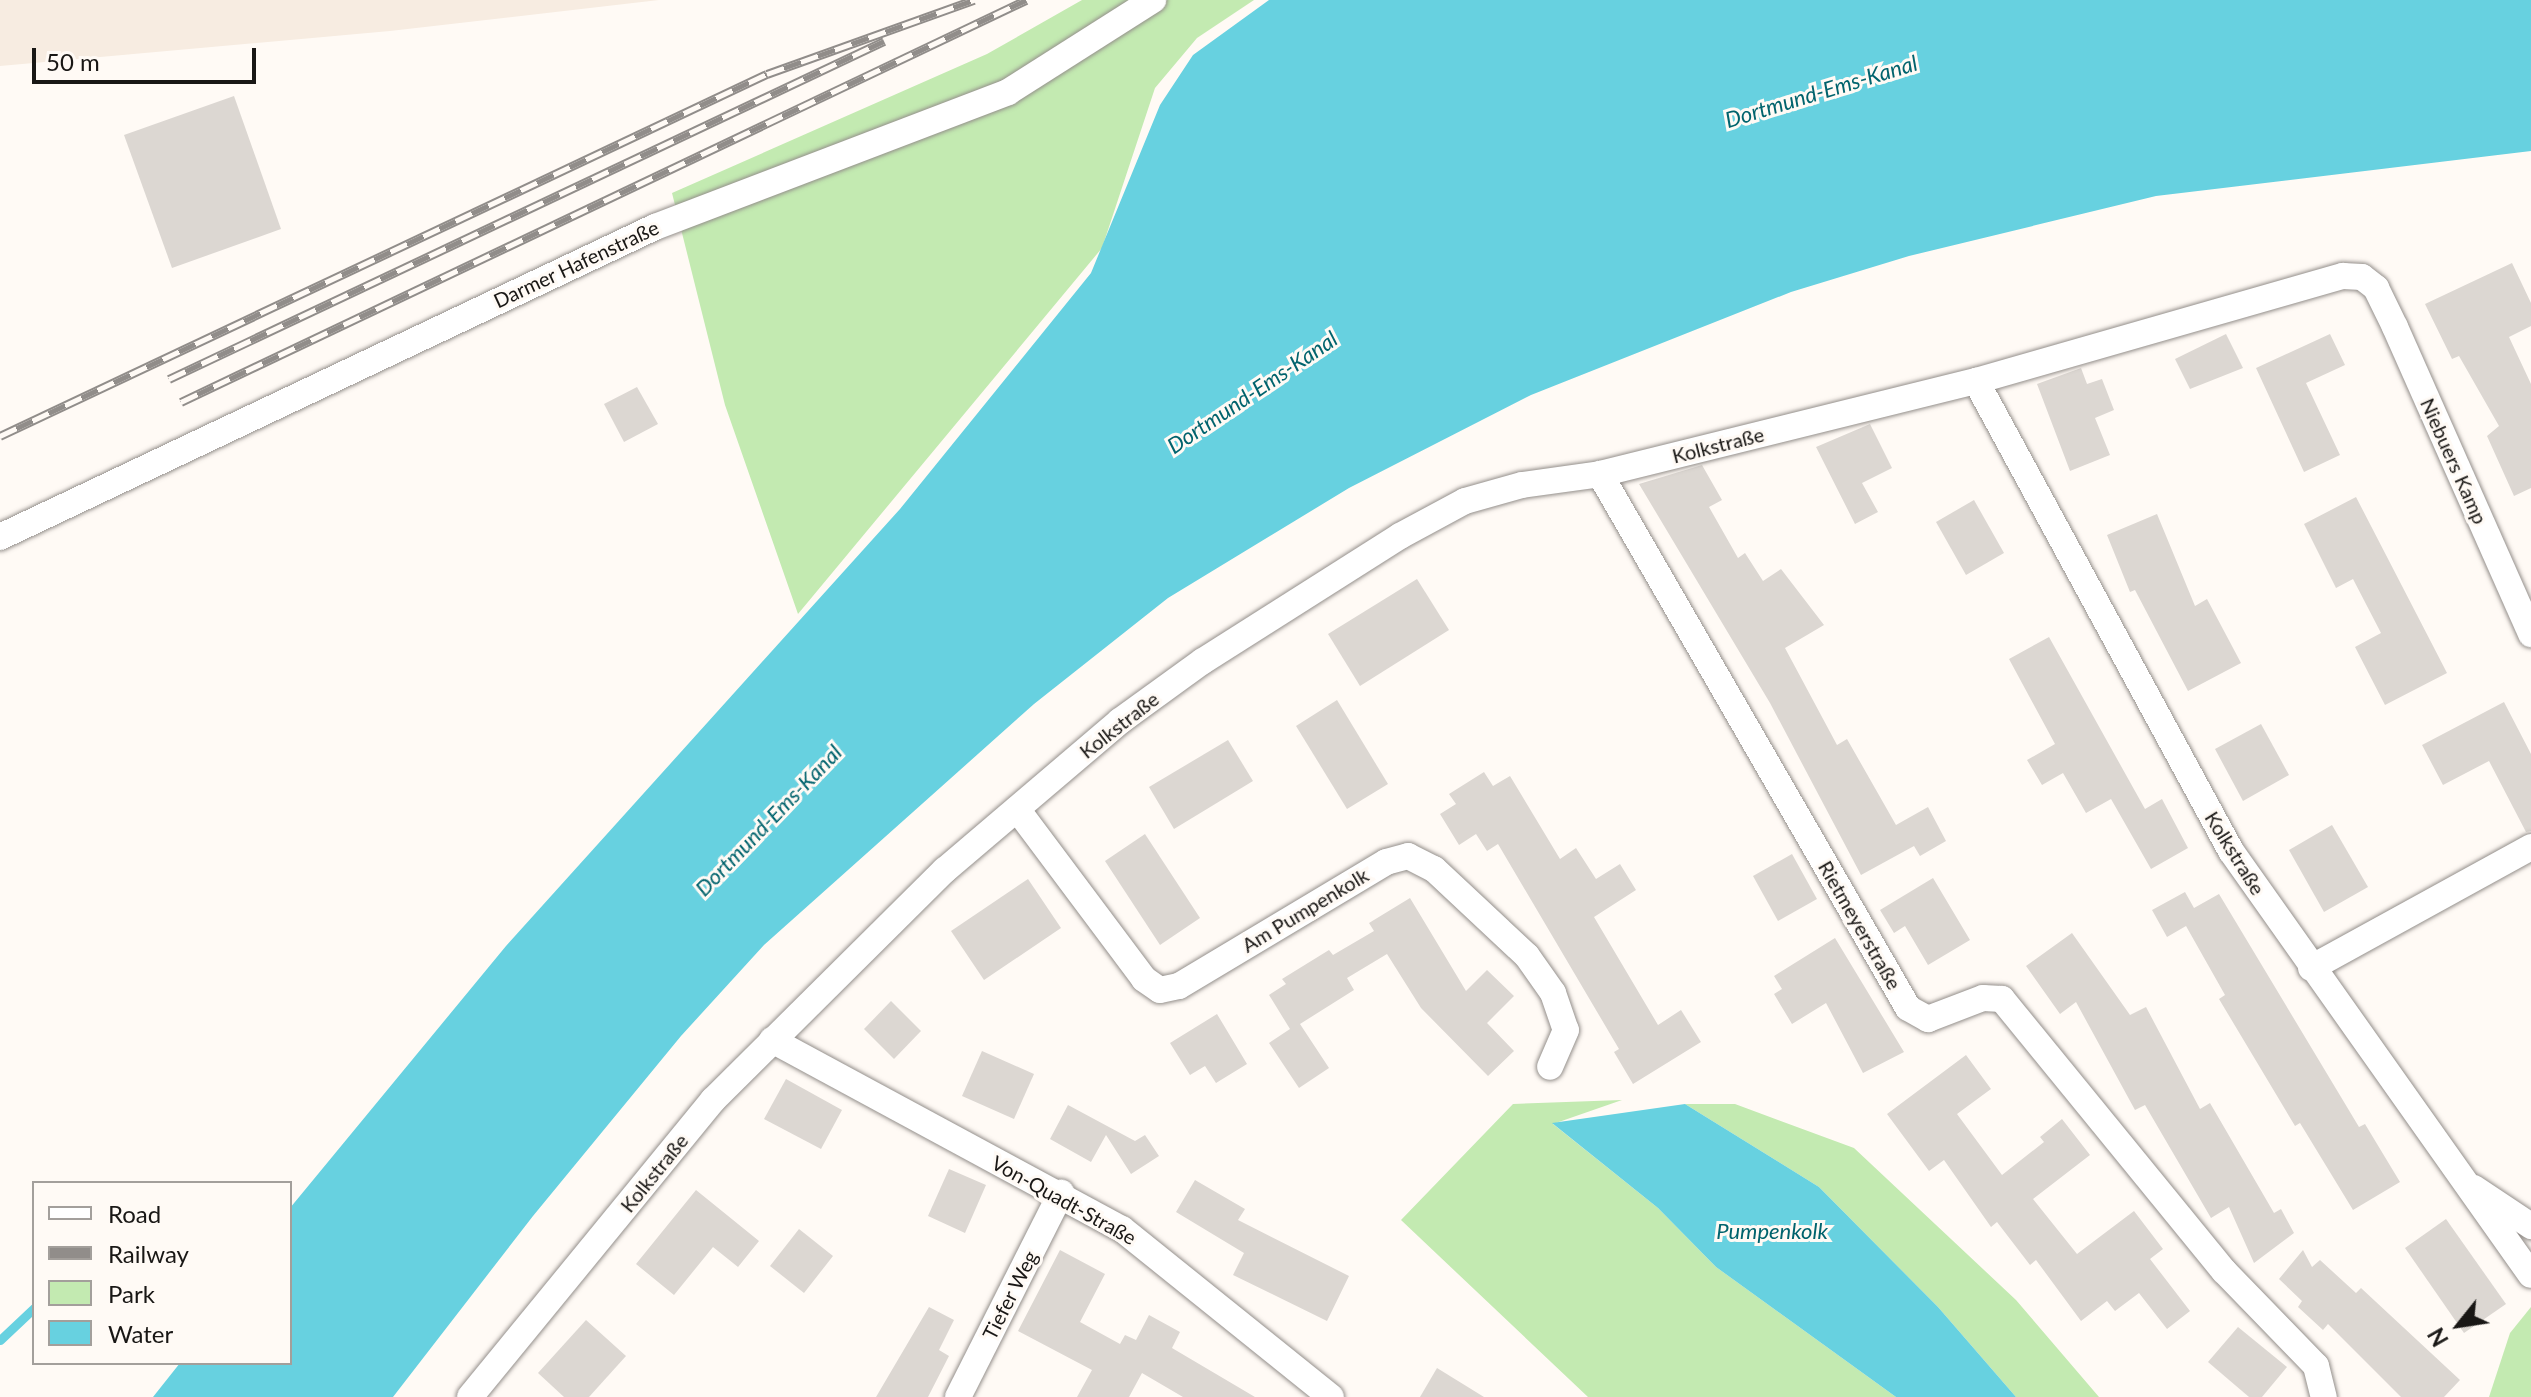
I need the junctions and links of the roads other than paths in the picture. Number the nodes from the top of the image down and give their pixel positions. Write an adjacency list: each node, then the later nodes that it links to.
1 (1153, 0): 5 (street, Darmer Hafenstraße)
2 (2376, 288): 3 (street, Kolkstraße); 6 (street, Niebuers Kamp)
3 (1976, 381): 4 (street, Kolkstraße); 9 (street, Kolkstraße)
4 (1600, 474): 7 (street, Kolkstraße); 19 (street, Rietmeyerstraße)
5 (0, 537)
6 (2531, 634)
7 (1017, 809): 10 (street, Kolkstraße); 11 (street, Am Pumpenkolk)
8 (2531, 847): 9 (street)
9 (2311, 968): 12 (street, Kolkstraße)
10 (772, 1040): 13 (street, Von-Quadt-Straße); 16 (street, Kolkstraße)
11 (1550, 1067)
12 (2458, 1178): 14 (street, Kolkstraße); 15 (street, Kolkstraße)
13 (1061, 1193): 17 (street, Tiefer Weg); 18 (street, Von-Quadt-Straße)
14 (2531, 1226)
15 (2531, 1275)
16 (470, 1397)
17 (958, 1397)
18 (1331, 1397)
19 (2324, 1397)

